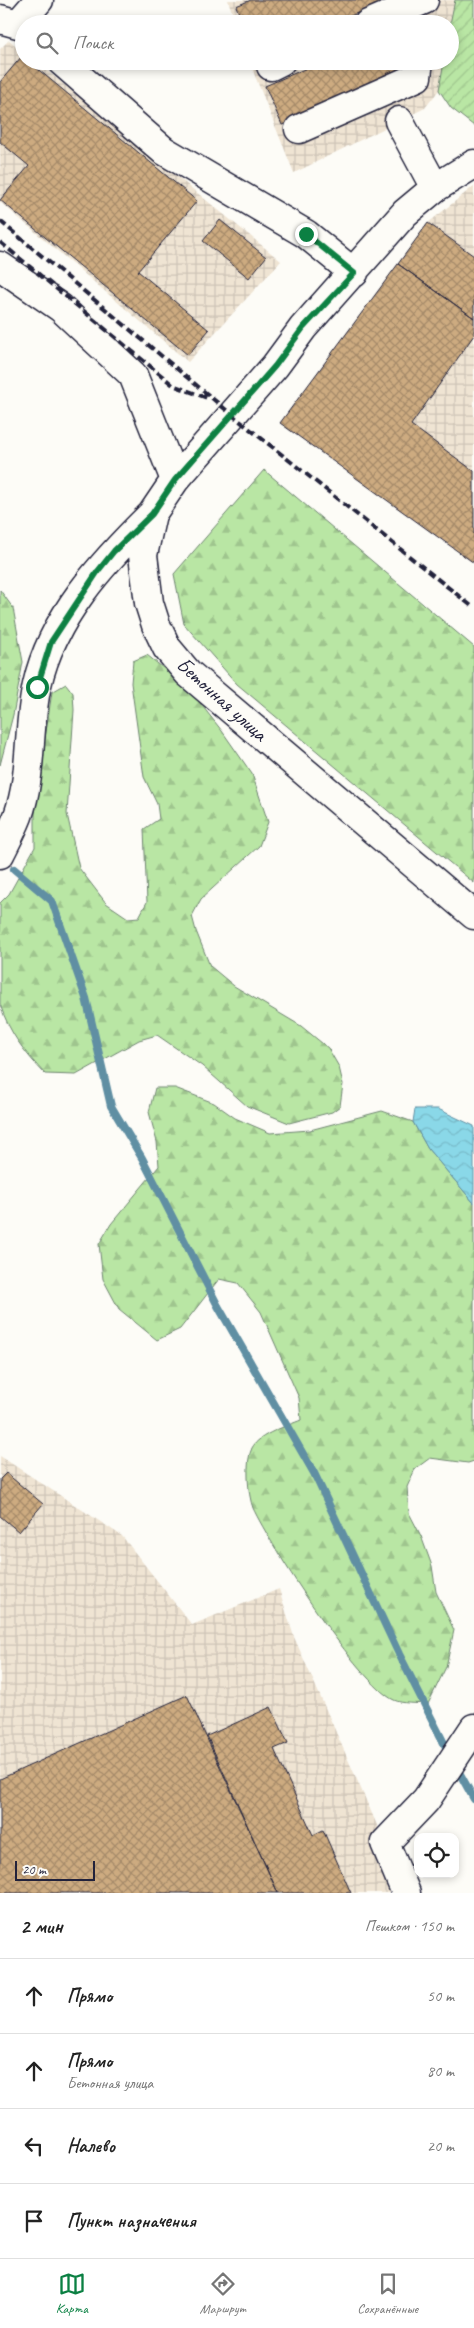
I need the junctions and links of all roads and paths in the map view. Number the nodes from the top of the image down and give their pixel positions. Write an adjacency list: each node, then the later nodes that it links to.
1 (39, 0): 4 (street)
2 (424, 0): 5 (street)
3 (430, 0): 6 (street)
4 (23, 15)
5 (389, 15)
6 (428, 15)
7 (71, 70): 14 (street)
8 (417, 70): 10 (street)
9 (399, 121): 12 (street)
10 (299, 129)
11 (474, 164): 12 (street, Бетонная улица)
12 (435, 188): 14 (street, Бетонная улица)
13 (0, 266): 15 (street)
14 (354, 273): 15 (street, Бетонная улица)
15 (175, 480): 16 (street, Бетонная улица)
16 (152, 514): 17 (street); 18 (street, Бетонная улица)
17 (0, 854)
18 (474, 915)
19 (474, 1728): 20 (street)
20 (406, 1893)

